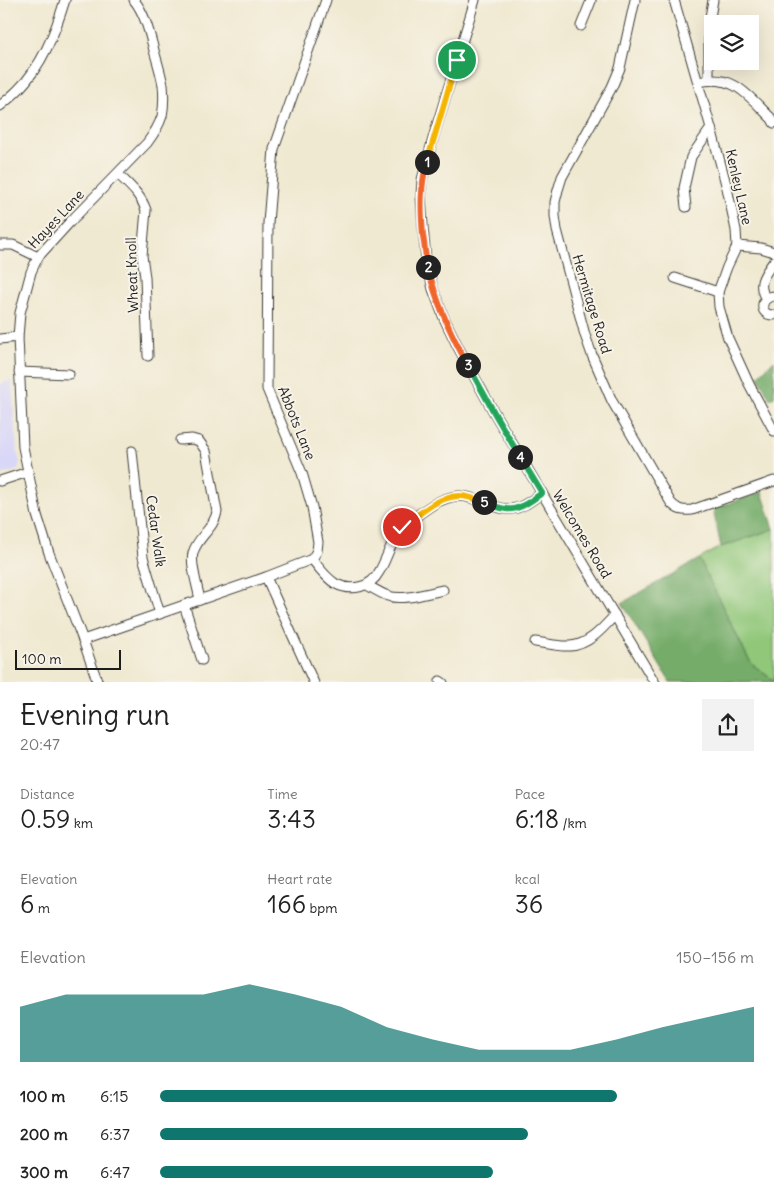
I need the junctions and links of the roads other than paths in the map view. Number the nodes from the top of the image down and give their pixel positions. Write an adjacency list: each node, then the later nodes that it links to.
1 (65, 0): 12 (street)
2 (326, 0): 38 (street, Abbots Lane)
3 (475, 0): 37 (street, Welcomes Road)
4 (590, 0): 9 (street)
5 (635, 0): 36 (street, Hermitage Road)
6 (674, 0): 11 (street, Kenley Lane)
7 (713, 0): 10 (street)
8 (139, 2): 15 (street, Hayes Lane)
9 (582, 26)
10 (709, 79): 11 (street); 13 (street)
11 (698, 82): 14 (street, Kenley Lane)
12 (0, 106)
13 (773, 120)
14 (711, 128): 16 (street); 18 (street, Kenley Lane)
15 (118, 174): 20 (street, Hayes Lane); 28 (street, Wheat Knoll)
16 (686, 207)
17 (0, 245): 20 (street)
18 (737, 246): 19 (street); 23 (street, Kenley Lane)
19 (774, 252)
20 (38, 257): 26 (street, Hayes Lane)
21 (774, 260): 24 (street)
22 (675, 278): 23 (street)
23 (718, 292): 31 (street, Kenley Lane)
24 (770, 298): 25 (street)
25 (774, 315)
26 (18, 337): 27 (street); 29 (street, Hayes Lane)
27 (0, 339)
28 (148, 356)
29 (19, 372): 30 (street); 34 (street, Hayes Lane)
30 (69, 374)
31 (774, 431)
32 (180, 440): 42 (street)
33 (132, 451): 44 (street, Cedar Walk)
34 (28, 472): 35 (street); 46 (street, Hayes Lane)
35 (0, 480)
36 (774, 481)
37 (542, 493): 40 (street); 45 (street, Welcomes Road)
38 (312, 559): 39 (street); 40 (street)
39 (266, 577): 42 (street); 50 (street)
40 (367, 585): 41 (street)
41 (443, 590)
42 (200, 600): 43 (street)
43 (184, 605): 44 (street); 48 (street)
44 (160, 614): 46 (street)
45 (615, 615): 47 (street); 51 (street, Welcomes Road)
46 (83, 640): 49 (street, Hayes Lane)
47 (535, 642)
48 (202, 660)
49 (98, 682)
50 (314, 682)
51 (654, 682)

